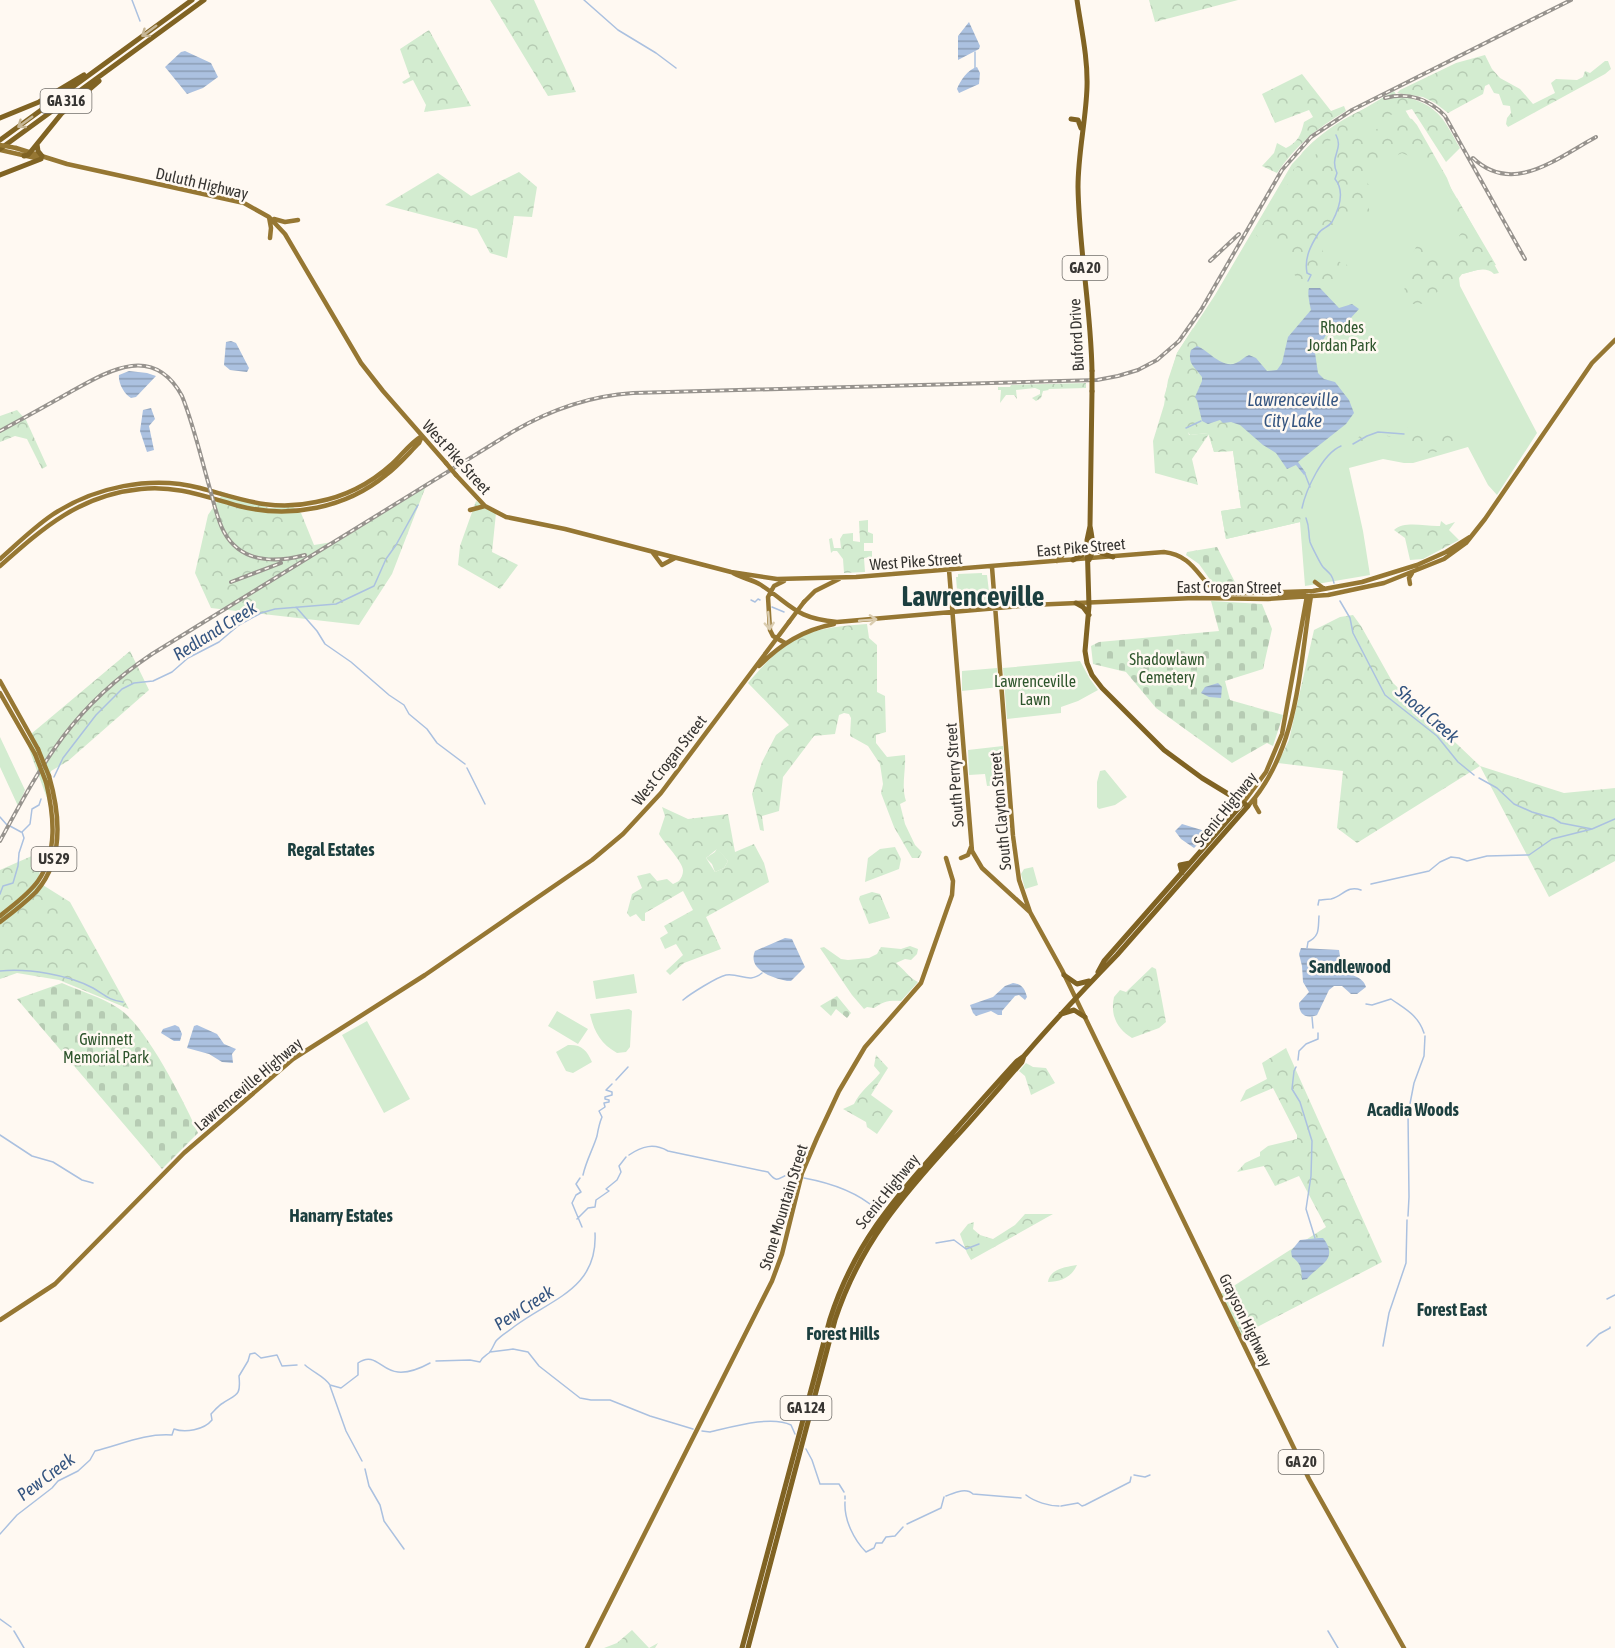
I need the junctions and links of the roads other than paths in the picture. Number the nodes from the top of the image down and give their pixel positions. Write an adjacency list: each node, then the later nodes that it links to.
1 (192, 0): 5 (highway, GA 316, one-way to 5)
2 (204, 0): 4 (highway, GA 316)
3 (1077, 0): 8 (highway, Buford Drive / GA 20)
4 (132, 53): 10 (highway); 11 (highway, GA 316)
5 (106, 62): 6 (highway); 9 (highway, GA 316, one-way to 9)
6 (0, 118)
7 (1071, 119): 8 (highway)
8 (1082, 132): 25 (highway, Buford Drive / GA 20, bridge)
9 (0, 142): 12 (main road, Duluth Highway, bridge)
10 (37, 143): 12 (highway); 13 (highway)
11 (0, 150): 12 (main road, Duluth Highway)
12 (27, 154): 13 (main road, Duluth Highway); 14 (highway)
13 (42, 158): 14 (highway); 16 (main road, Duluth Highway)
14 (25, 164): 15 (highway)
15 (0, 174)
16 (269, 217): 17 (main road); 18 (main road); 19 (main road, Duluth Highway)
17 (298, 220)
18 (270, 238)
19 (326, 304): 21 (main road, West Pike Street)
20 (1615, 340): 24 (main road, East Crogan Street)
21 (422, 436): 22 (main road, West Pike Street, bridge); 30 (main road); 34 (main road)
22 (485, 506): 23 (main road); 26 (main road, West Pike Street)
23 (470, 510)
24 (1470, 537): 38 (main road, East Crogan Street); 44 (main road, East Crogan Street)
25 (1090, 546): 28 (highway); 31 (highway, Buford Drive / GA 20); 32 (highway)
26 (651, 552): 29 (main road, West Pike Street); 29 (main road)
27 (1173, 554): 28 (main road, East Pike Street); 43 (main road, East Crogan Street)
28 (1113, 557): 31 (main road, East Pike Street)
29 (677, 558): 37 (main road, West Pike Street)
30 (0, 559)
31 (1089, 560): 32 (main road, East Pike Street); 55 (highway, Buford Drive / GA 20)
32 (1072, 561): 33 (main road, East Pike Street); 33 (main road)
33 (1054, 562): 35 (main road, East Pike Street)
34 (0, 566)
35 (992, 567): 36 (main road, West Pike Street); 57 (main road, South Clayton Street)
36 (950, 570): 39 (main road, West Pike Street); 60 (main road, South Perry Street)
37 (731, 572): 40 (main road, West Pike Street); 45 (main road, West Pike Street)
38 (1412, 573): 42 (main road); 48 (main road, East Crogan Street)
39 (842, 578): 40 (main road, West Pike Street); 53 (main road, West Pike Street)
40 (786, 580): 45 (main road)
41 (1315, 582): 44 (main road)
42 (1410, 584)
43 (1210, 586): 46 (main road, East Crogan Street); 49 (main road)
44 (1326, 589): 46 (main road, East Crogan Street)
45 (770, 591): 62 (main road, West Crogan Street); 63 (main road, one-way to 63)
46 (1310, 594): 48 (main road, East Crogan Street); 50 (main road, East Crogan Street); 52 (main road); 56 (main road, Scenic Highway); 59 (main road, Scenic Highway)
47 (1258, 596): 51 (main road)
48 (1321, 596): 56 (main road)
49 (1194, 598): 51 (main road, East Crogan Street); 55 (main road, East Crogan Street)
50 (1294, 598): 52 (main road, East Crogan Street); 59 (main road)
51 (1237, 599): 52 (main road, East Crogan Street)
52 (1271, 599)
53 (804, 602): 63 (main road, West Crogan Street, bridge)
54 (1076, 603): 55 (main road, East Crogan Street); 57 (main road, East Crogan Street); 61 (highway)
55 (1089, 603): 61 (highway, GA 20)
56 (1310, 604): 70 (main road, Scenic Highway)
57 (995, 608): 58 (main road, East Crogan Street); 78 (main road, South Clayton Street)
58 (974, 610): 60 (main road, West Crogan Street)
59 (1305, 610): 71 (main road, Scenic Highway)
60 (953, 612): 62 (main road, West Crogan Street, one-way to 60); 74 (main road, South Perry Street)
61 (1089, 615): 69 (highway, GA 20)
62 (837, 622): 64 (main road, West Crogan Street)
63 (777, 637): 64 (main road); 65 (main road, West Crogan Street)
64 (785, 643): 65 (main road, West Crogan Street)
65 (753, 672): 75 (main road, West Crogan Street)
66 (0, 681): 68 (main road, US 29)
67 (0, 693): 68 (main road, US 29)
68 (36, 751): 81 (main road, US 29, bridge); 82 (main road, US 29, bridge)
69 (1230, 796): 71 (highway); 72 (highway)
70 (1256, 797): 71 (main road, Scenic Highway); 73 (main road)
71 (1246, 805): 72 (highway, Scenic Highway); 83 (highway, Scenic Highway)
72 (1236, 811): 83 (highway, Scenic Highway)
73 (1259, 812)
74 (971, 844): 76 (main road); 79 (main road, South Perry Street)
75 (597, 857): 90 (main road, Lawrenceville Highway)
76 (961, 858)
77 (947, 860): 91 (main road, Stone Mountain Street)
78 (1020, 885): 79 (main road); 80 (main road, South Clayton Street)
79 (1017, 899): 80 (main road, South Perry Street)
80 (1030, 912): 84 (main road, South Clayton Street)
81 (0, 916)
82 (0, 922)
83 (1096, 974): 85 (highway, Scenic Highway)
84 (1064, 975): 85 (highway); 86 (main road, South Clayton Street)
85 (1091, 980): 86 (highway, Scenic Highway)
86 (1075, 998): 87 (highway, Scenic Highway / GA 124); 88 (main road, Grayson Highway / GA 20)
87 (1060, 1015): 88 (highway); 89 (highway, Scenic Highway / GA 124)
88 (1085, 1017): 94 (main road, Grayson Highway / GA 20)
89 (1002, 1081): 92 (highway, Scenic Highway / GA 124); 93 (highway, Scenic Highway / GA 124)
90 (0, 1320)
91 (587, 1648)
92 (742, 1648)
93 (748, 1648)
94 (1404, 1648)

